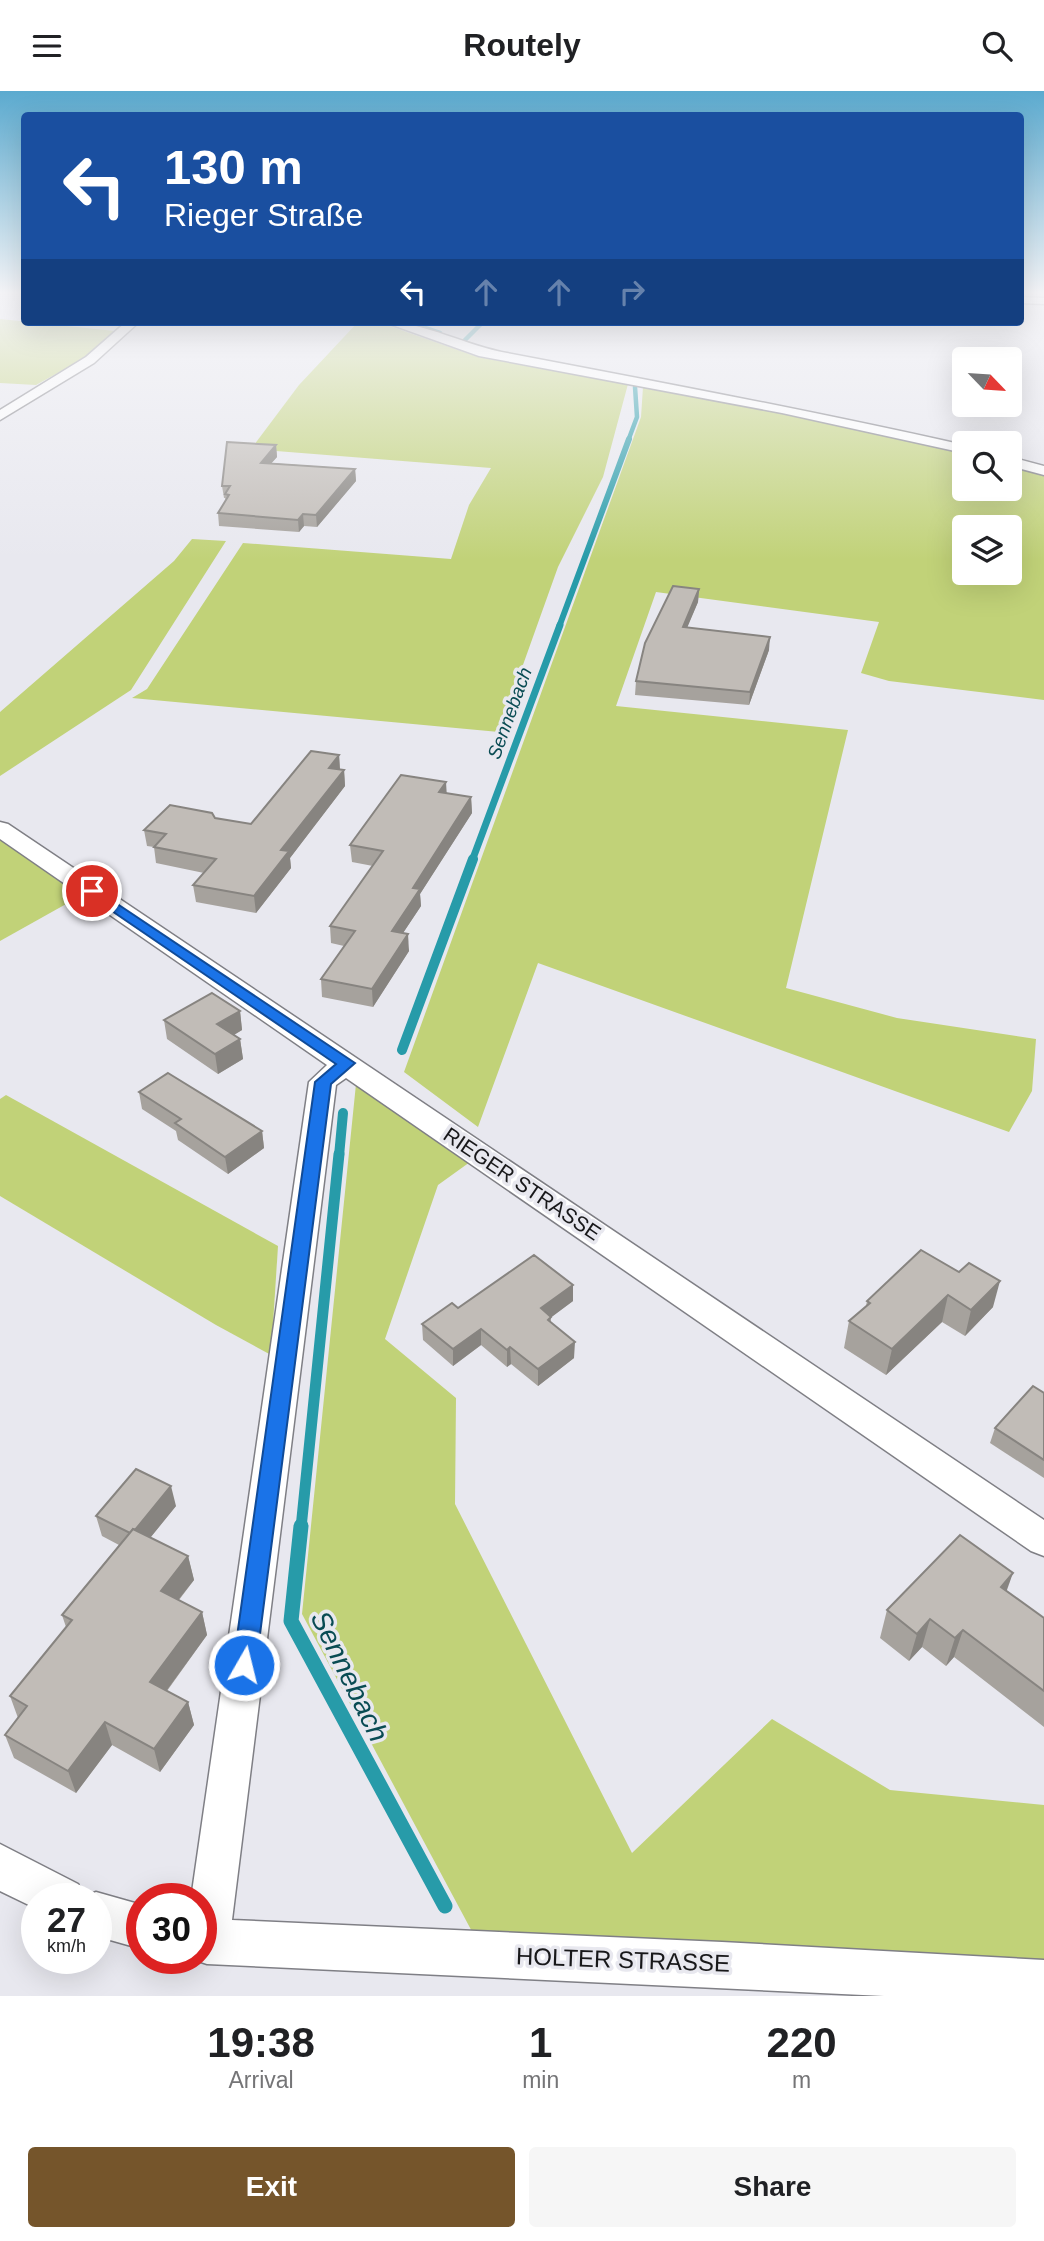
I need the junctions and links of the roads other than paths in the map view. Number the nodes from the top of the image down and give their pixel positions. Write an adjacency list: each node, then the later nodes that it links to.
1 (54, 382): 3 (street)
2 (638, 382): 4 (street)
3 (0, 415)
4 (952, 446)
5 (1022, 465): 6 (street)
6 (1044, 471)
7 (0, 829): 8 (street, RIEGER STRASSE)
8 (347, 1063): 9 (street, RIEGER STRASSE); 12 (street)
9 (1044, 1540)
10 (0, 1865): 11 (street)
11 (29, 1883)
12 (212, 1883)
13 (217, 1943): 14 (street, HOLTER STRASSE)
14 (1044, 1983)

